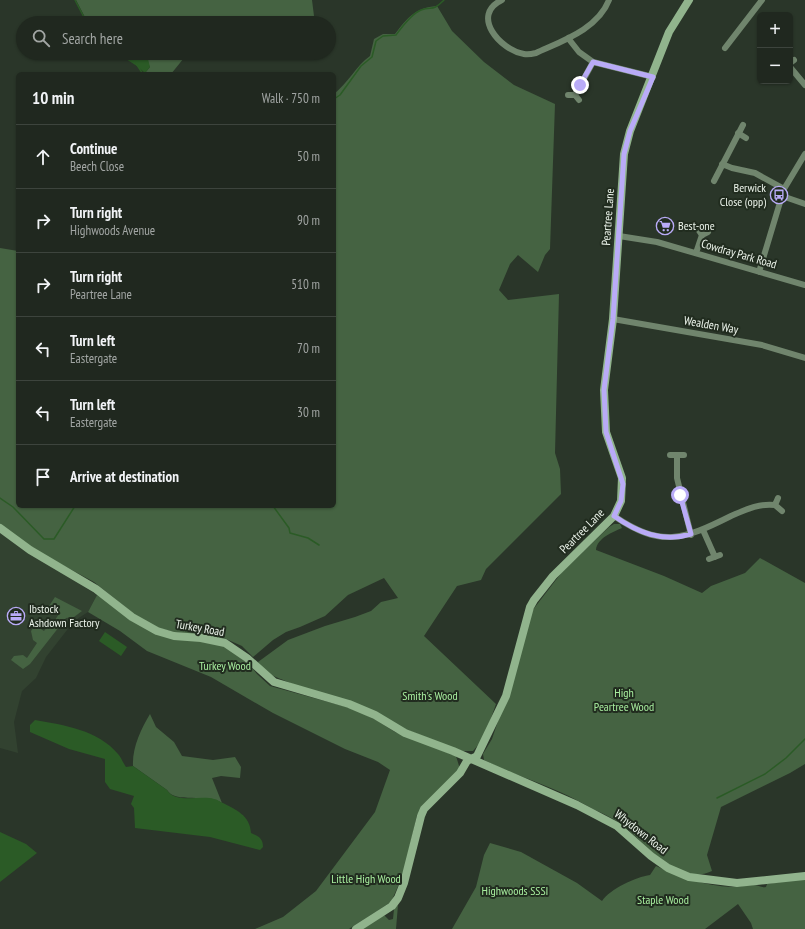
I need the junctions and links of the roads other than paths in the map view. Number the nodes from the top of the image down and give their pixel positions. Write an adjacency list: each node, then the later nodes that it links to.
1 (502, 0): 5 (street)
2 (608, 0): 5 (street)
3 (689, 0): 9 (street, Peartree Lane)
4 (762, 0): 6 (street)
5 (568, 38): 7 (street)
6 (725, 48)
7 (593, 62): 9 (street); 11 (street)
8 (793, 71): 10 (street)
9 (653, 77): 24 (street, Peartree Lane)
10 (805, 85)
11 (568, 95)
12 (743, 125): 13 (street)
13 (738, 133): 14 (street); 16 (street)
14 (746, 138)
15 (805, 154): 18 (street)
16 (722, 164): 17 (street); 18 (street)
17 (714, 181)
18 (784, 189): 19 (street)
19 (782, 196): 20 (street); 26 (street)
20 (805, 204)
21 (698, 229): 23 (street)
22 (708, 232): 23 (street)
23 (702, 235): 25 (street)
24 (619, 236): 25 (street, Cowdray Park Road); 28 (street, Peartree Lane)
25 (696, 253): 26 (street, Cowdray Park Road)
26 (759, 272): 27 (street, Cowdray Park Road)
27 (805, 285)
28 (613, 319): 29 (street, Wealden Way); 34 (street, Peartree Lane)
29 (805, 358)
30 (684, 455): 37 (street)
31 (778, 498): 32 (street)
32 (775, 505): 33 (street); 36 (street)
33 (782, 511)
34 (614, 516): 37 (street); 39 (street, Peartree Lane)
35 (0, 528): 39 (street, Turkey Road)
36 (703, 530): 37 (street); 38 (street)
37 (691, 534)
38 (715, 557)
39 (471, 759): 40 (street, Whydown Road); 41 (street, Peartree Lane)
40 (805, 876)
41 (356, 929)

